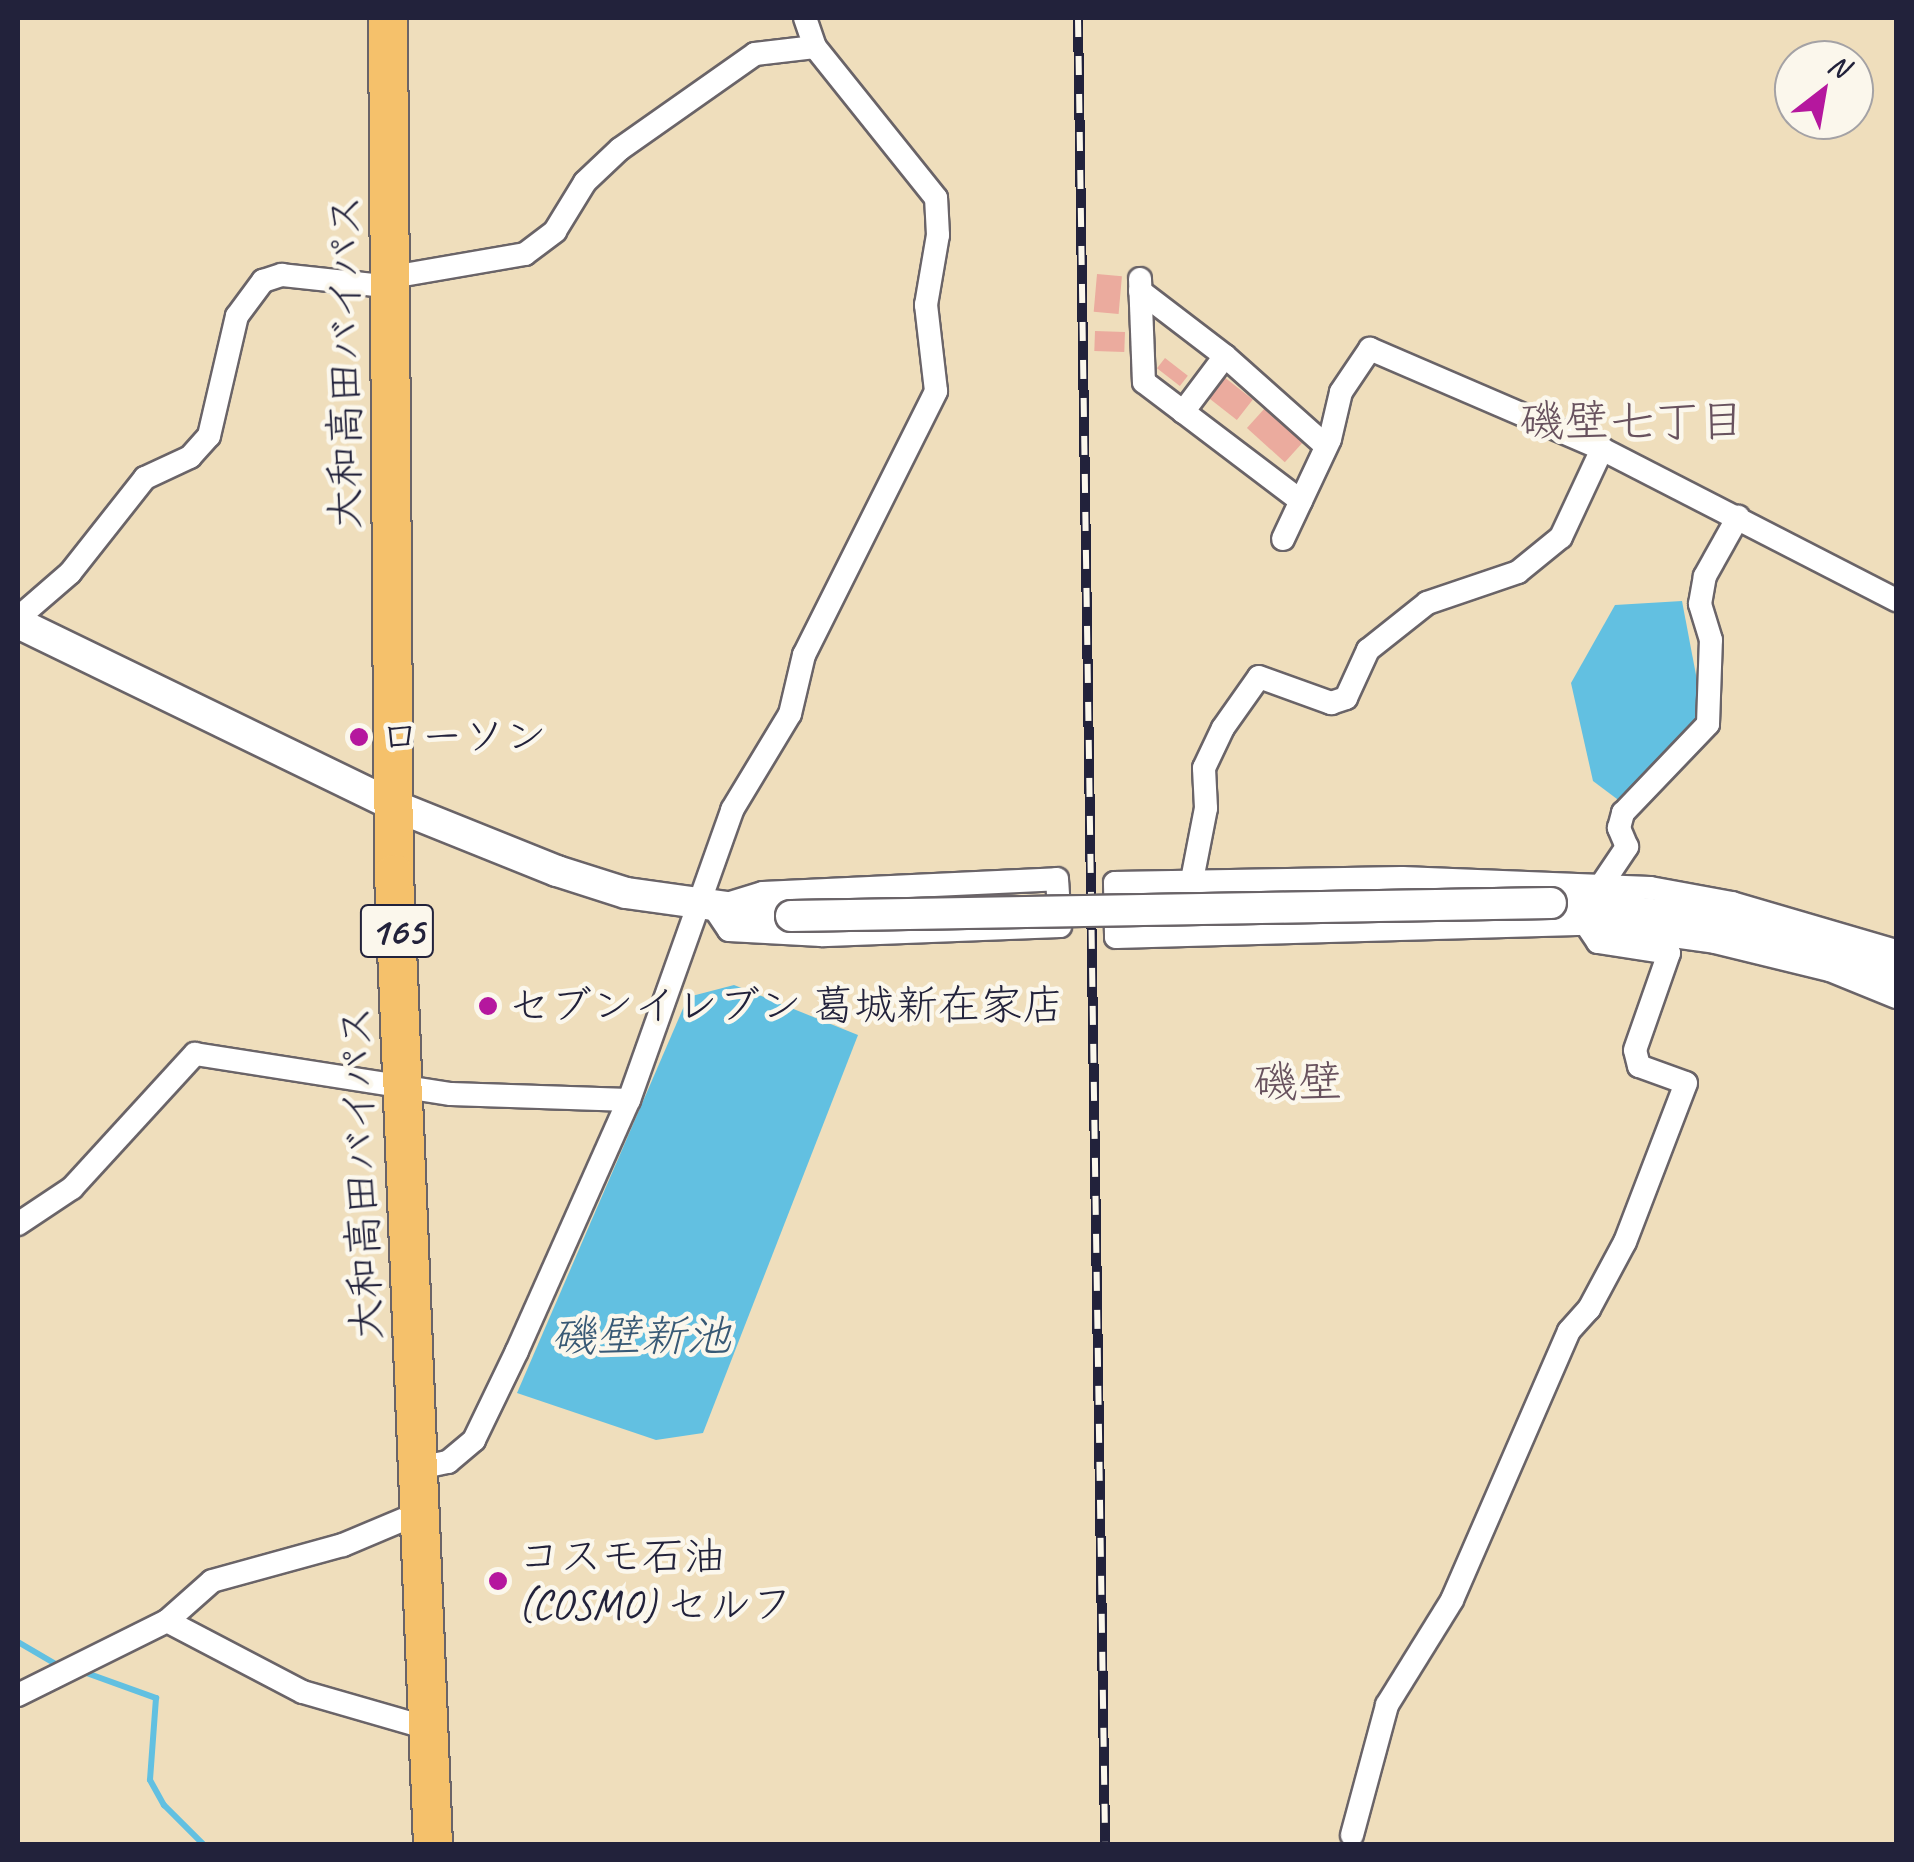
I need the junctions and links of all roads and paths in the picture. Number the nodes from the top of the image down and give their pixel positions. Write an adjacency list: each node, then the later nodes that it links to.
1 (388, 18): 4 (highway, 大和高田バイパス / 165)
2 (805, 18): 3 (street)
3 (815, 47): 4 (street); 17 (street)
4 (392, 282): 13 (street); 14 (highway, 大和高田バイパス / 165)
5 (1225, 356): 6 (street); 6 (street); 7 (street)
6 (1183, 412): 9 (street)
7 (1326, 446): 8 (street); 9 (street)
8 (1602, 450): 10 (street); 15 (street)
9 (1301, 500): 11 (street)
10 (1738, 518): 12 (street); 16 (street)
11 (1282, 538)
12 (1896, 600)
13 (18, 620): 14 (street)
14 (395, 806): 17 (street); 22 (highway, 大和高田バイパス / 165)
15 (1192, 880): 16 (street); 18 (street)
16 (1602, 884): 19 (street)
17 (707, 907): 17 (street); 20 (street, bridge); 23 (street)
18 (1586, 924): 21 (street); 30 (street)
19 (1896, 951)
20 (1896, 974)
21 (1896, 997)
22 (404, 1085): 23 (street); 24 (street); 25 (highway, 大和高田バイパス / 165)
23 (630, 1100): 25 (street)
24 (18, 1224)
25 (420, 1468): 26 (highway, 大和高田バイパス / 165)
26 (419, 1513): 27 (street); 29 (highway, 大和高田バイパス / 165)
27 (166, 1621): 28 (street); 29 (street)
28 (18, 1695)
29 (428, 1728): 31 (highway, 大和高田バイパス / 165)
30 (1352, 1835)
31 (433, 1844)

